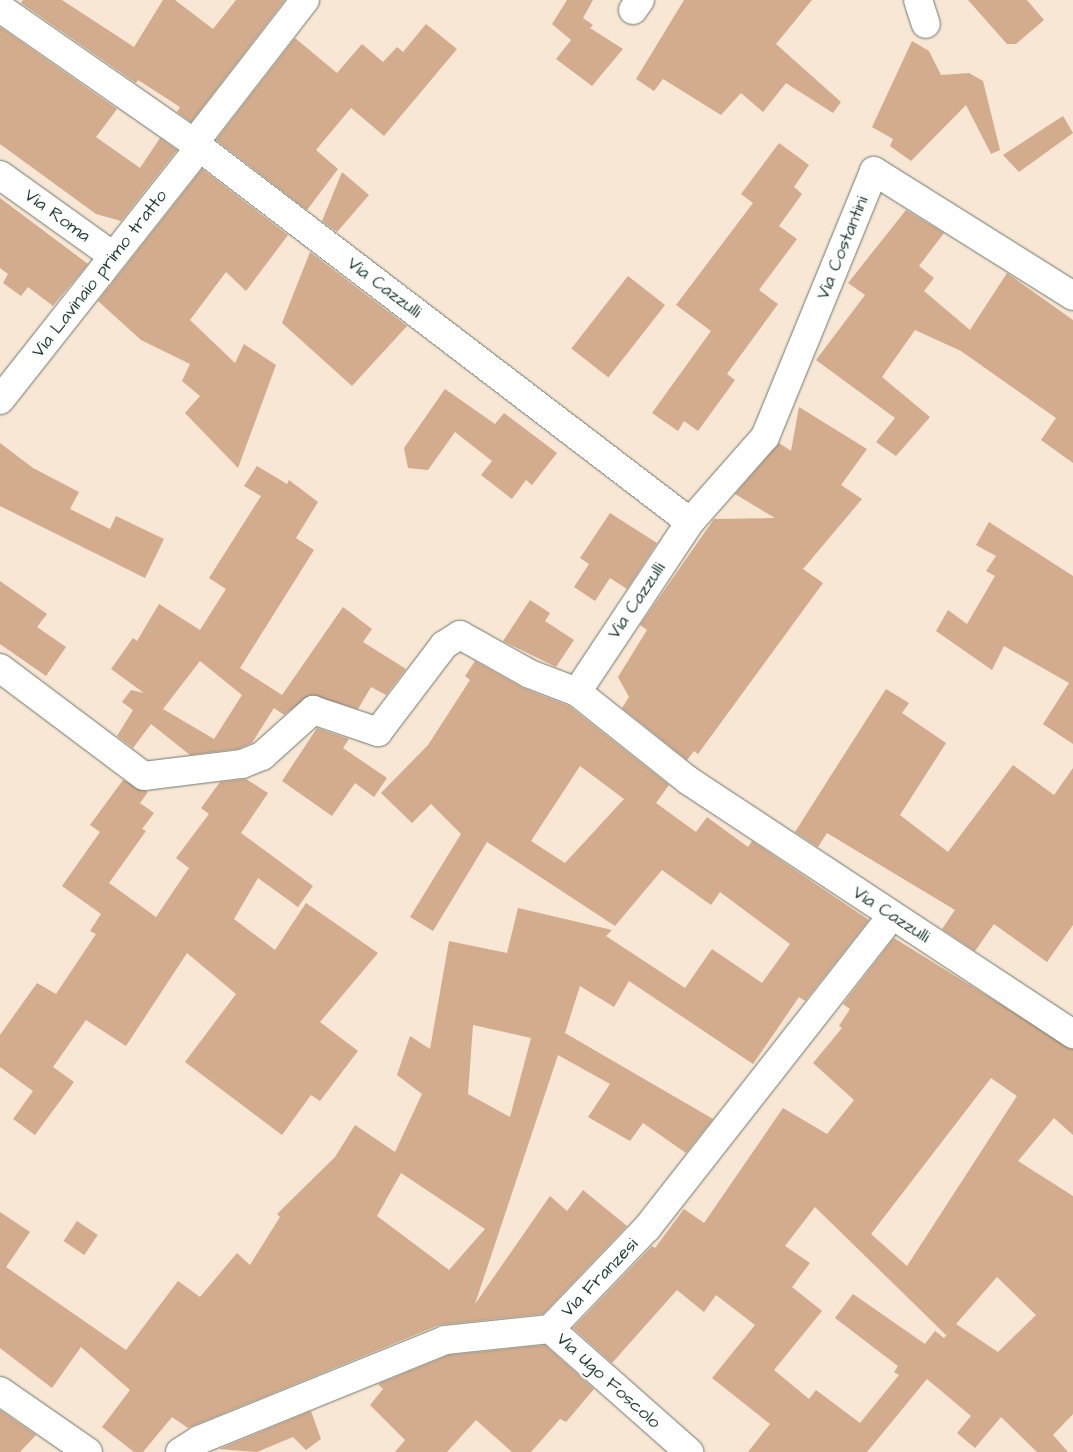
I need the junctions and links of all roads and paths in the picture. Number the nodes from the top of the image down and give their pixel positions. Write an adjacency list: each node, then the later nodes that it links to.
1 (305, 0): 3 (street, Via Lavinaio primo tratto)
2 (0, 8): 3 (street, Via Cazzulli)
3 (197, 145): 5 (street, Via Lavinaio primo tratto); 8 (street, Via Cazzulli)
4 (0, 175): 5 (street, Via Roma)
5 (113, 256): 7 (street, Via Lavinaio primo tratto)
6 (1073, 296): 8 (street, Via Costantini)
7 (0, 400)
8 (690, 522): 10 (street, Via Cazzulli)
9 (0, 668): 10 (street)
10 (577, 692): 11 (street, Via Cazzulli)
11 (892, 916): 12 (street, Via Cazzulli); 13 (street, Via Franzesi)
12 (1073, 1034)
13 (550, 1329): 16 (street, Via Franzesi); 17 (street, Via Ugo Foscolo)
14 (0, 1391): 15 (street)
15 (88, 1452)
16 (180, 1452)
17 (689, 1452)

